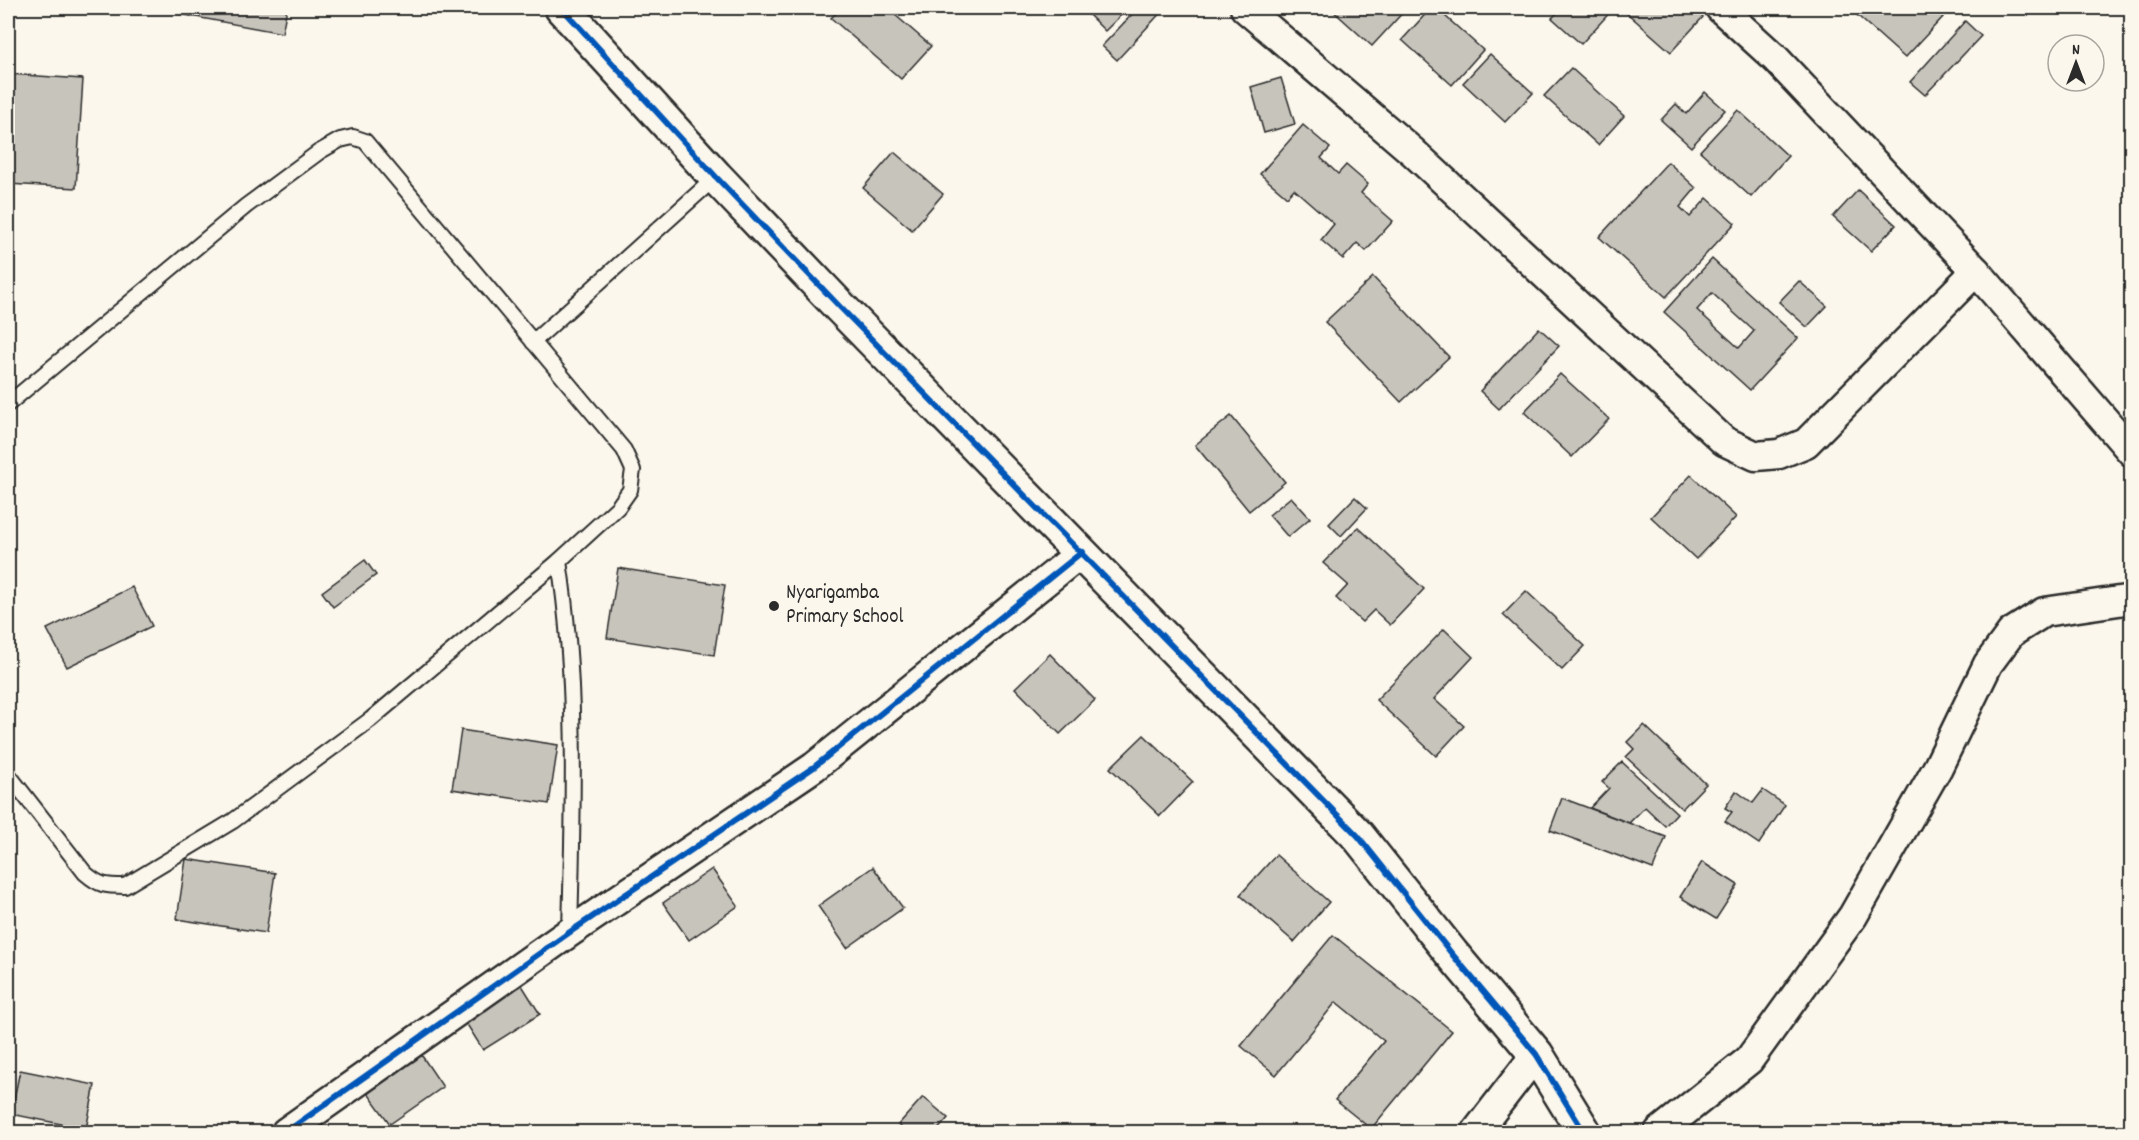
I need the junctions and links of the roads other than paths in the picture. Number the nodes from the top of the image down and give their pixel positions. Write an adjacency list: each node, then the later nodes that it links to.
1 (562, 8): 4 (street)
2 (1245, 8): 5 (street)
3 (1720, 8): 5 (street)
4 (716, 177): 6 (lane); 9 (street)
5 (1976, 271): 8 (street)
6 (533, 342): 7 (lane); 10 (lane)
7 (8, 404)
8 (2132, 452)
9 (1082, 552): 13 (street); 14 (street)
10 (559, 561): 12 (lane); 13 (lane)
11 (2132, 599): 18 (street)
12 (8, 774)
13 (570, 932): 15 (street)
14 (1536, 1054): 16 (street); 17 (street)
15 (286, 1132)
16 (1476, 1132)
17 (1584, 1132)
18 (1659, 1132)

